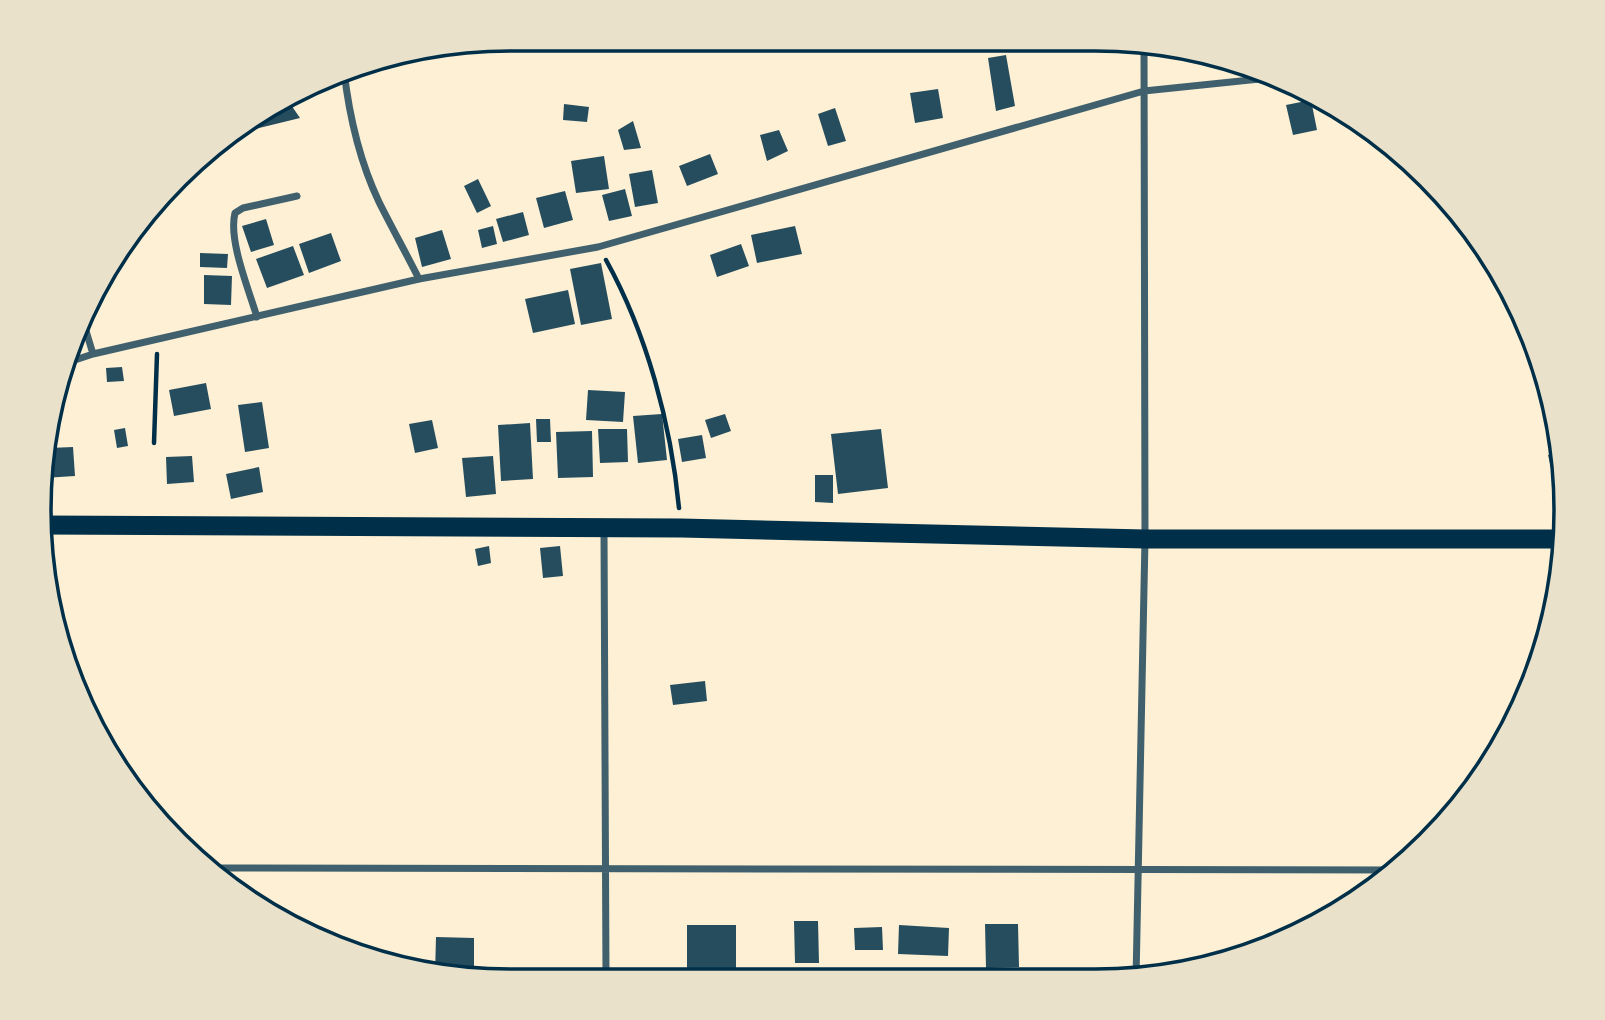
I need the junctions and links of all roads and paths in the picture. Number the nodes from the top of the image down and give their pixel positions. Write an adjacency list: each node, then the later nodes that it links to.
1 (1144, 54): 4 (street)
2 (1255, 80): 4 (street)
3 (345, 82): 7 (street)
4 (1144, 91): 6 (street); 17 (street)
5 (296, 196): 8 (street)
6 (598, 247): 7 (street); 16 (path)
7 (419, 279): 8 (street)
8 (257, 317): 10 (street)
9 (87, 333): 11 (street)
10 (158, 340): 11 (street); 13 (path)
11 (93, 354): 12 (street)
12 (76, 360)
13 (154, 443)
14 (52, 525): 15 (highway)
15 (604, 528): 16 (highway); 20 (street)
16 (681, 528): 17 (highway)
17 (1145, 539): 18 (highway); 22 (street)
18 (1553, 539)
19 (223, 868): 20 (street)
20 (605, 869): 22 (street); 24 (street)
21 (1380, 870): 22 (street)
22 (1138, 872): 23 (street)
23 (1136, 967)
24 (606, 969)

